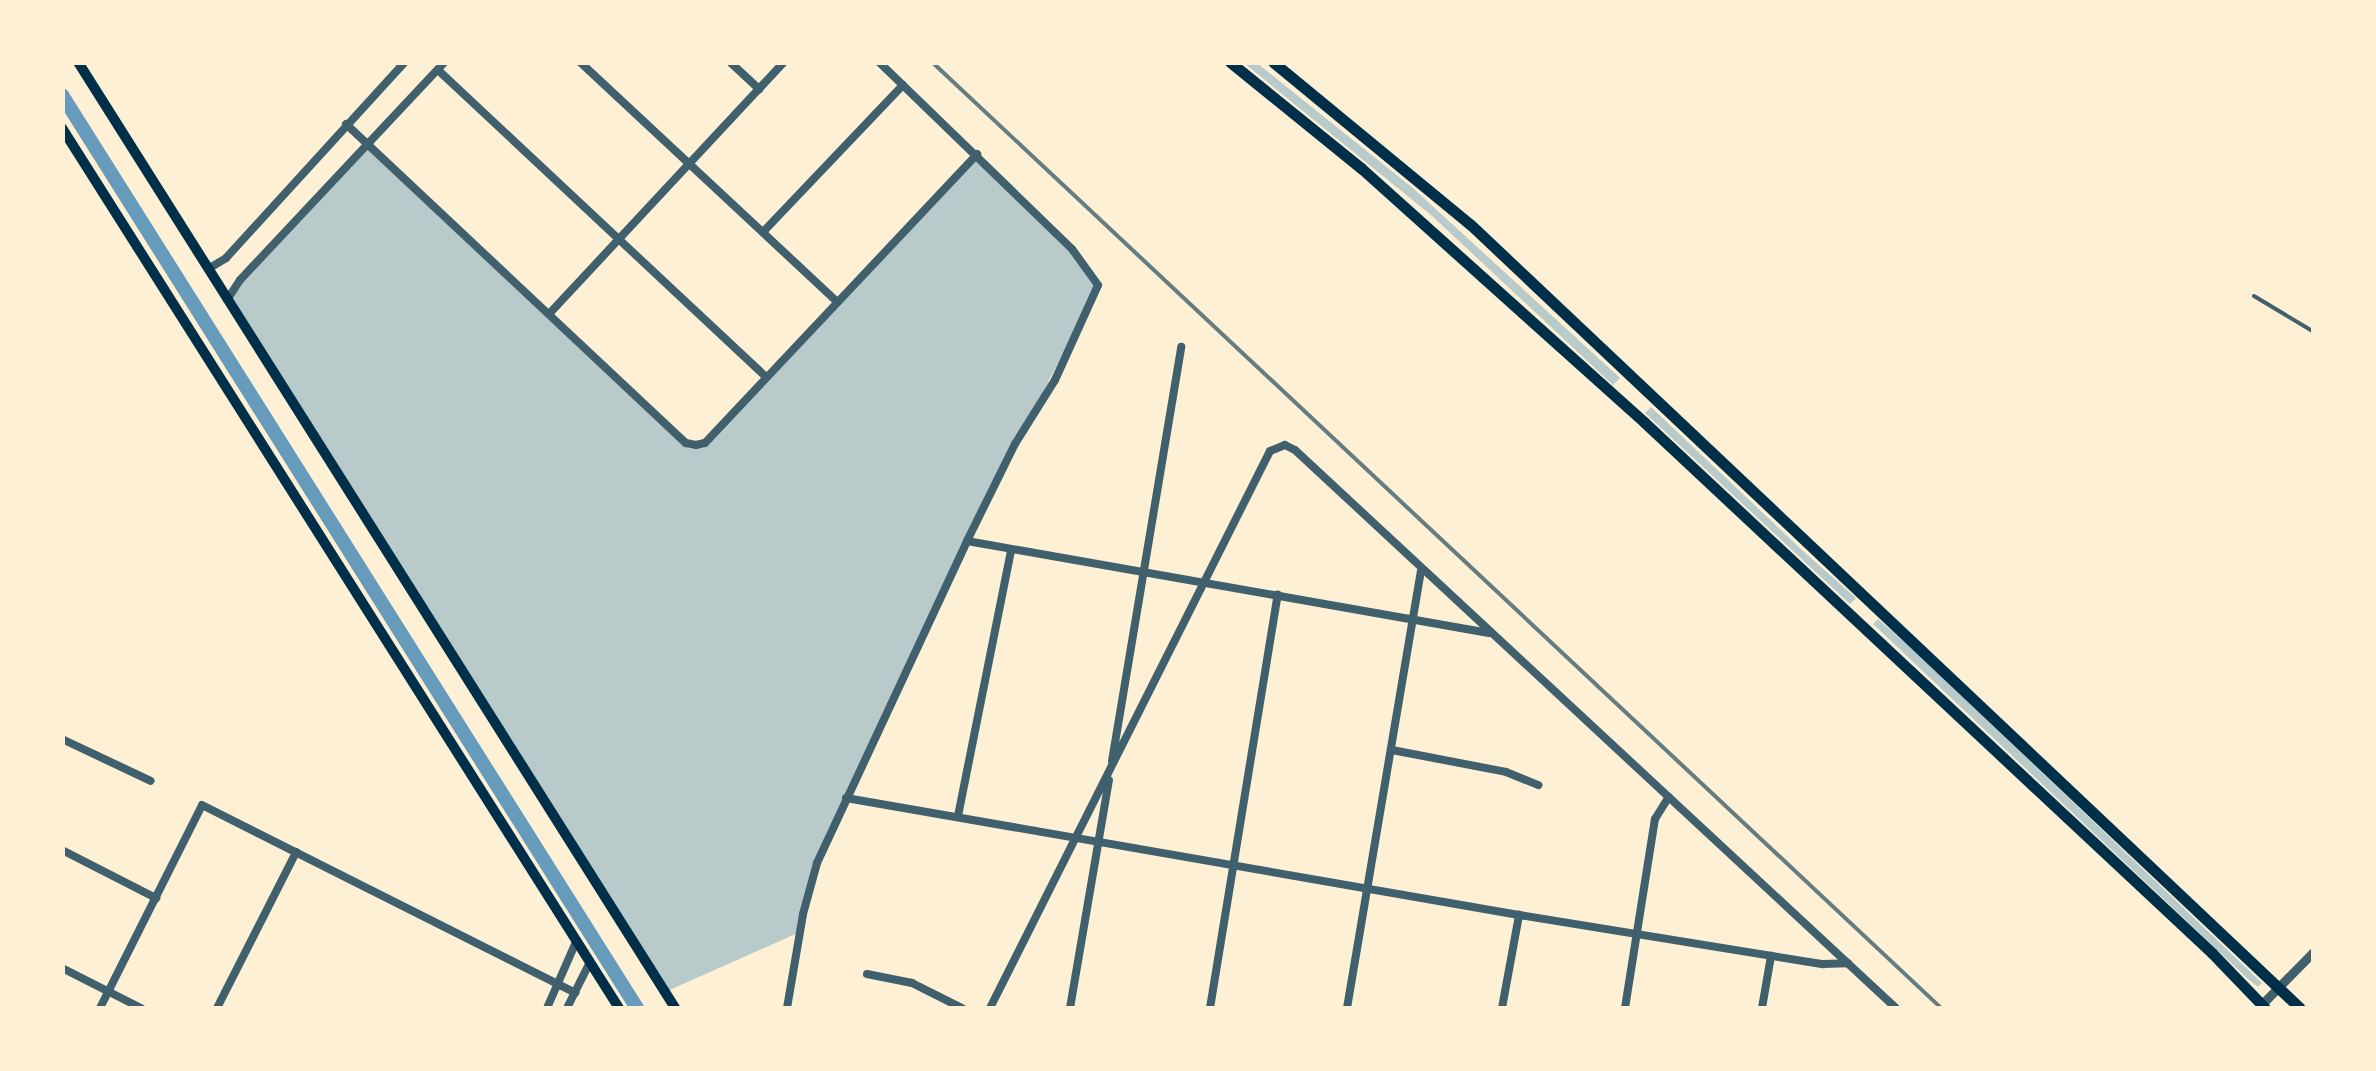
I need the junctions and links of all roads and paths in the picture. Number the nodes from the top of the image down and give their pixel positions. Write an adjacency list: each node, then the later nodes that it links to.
1 (78, 62): 19 (main road)
2 (405, 62): 12 (street)
3 (580, 62): 16 (street)
4 (730, 62): 11 (street)
5 (784, 62): 11 (street)
6 (879, 62): 10 (street)
7 (1230, 62): 63 (main road)
8 (1273, 62): 60 (main road)
9 (442, 66): 14 (street); 18 (street)
10 (903, 85): 15 (street); 17 (street)
11 (759, 90): 16 (street)
12 (346, 124): 14 (street); 19 (street)
13 (62, 128): 52 (main road)
14 (368, 144): 21 (street); 23 (street)
15 (976, 154): 22 (street); 27 (street)
16 (688, 164): 17 (street); 18 (street)
17 (763, 232): 22 (street)
18 (619, 240): 23 (street); 26 (street)
19 (208, 270): 21 (main road)
20 (2254, 296): 24 (lane)
21 (227, 300): 70 (main road)
22 (837, 302): 26 (street)
23 (550, 314): 26 (street)
24 (2314, 332)
25 (1181, 346): 30 (street)
26 (765, 376)
27 (967, 541): 28 (street); 40 (street)
28 (1011, 551): 30 (street); 42 (street)
29 (1421, 570): 31 (street); 33 (street); 34 (street)
30 (1145, 571): 31 (street); 37 (street)
31 (1206, 583): 32 (street); 37 (street)
32 (1278, 595): 33 (street); 47 (street)
33 (1415, 618): 34 (street); 36 (street)
34 (1490, 634): 41 (street)
35 (62, 739): 38 (street)
36 (1392, 750): 39 (street); 48 (street)
37 (1110, 772): 43 (street); 44 (street)
38 (150, 781)
39 (1538, 784)
40 (846, 798): 42 (street); 71 (street)
41 (1669, 798): 51 (street); 56 (street)
42 (958, 816): 43 (street)
43 (1077, 837): 44 (street); 73 (street)
44 (1100, 841): 47 (street); 74 (street)
45 (62, 850): 49 (street)
46 (296, 852): 49 (street); 59 (street); 66 (street)
47 (1233, 866): 48 (street); 75 (street)
48 (1367, 888): 50 (street); 76 (street)
49 (156, 898): 61 (street)
50 (1519, 915): 51 (street); 77 (street)
51 (1637, 932): 54 (street); 78 (street)
52 (576, 942): 55 (main road); 59 (street)
53 (2314, 950): 60 (street)
54 (1771, 956): 56 (street); 79 (street)
55 (590, 962): 62 (street); 69 (main road)
56 (1848, 963): 80 (street)
57 (62, 968): 61 (street)
58 (867, 974): 72 (street)
59 (559, 984): 62 (street); 67 (street)
60 (2280, 987): 63 (street); 81 (main road)
61 (109, 992): 64 (street); 65 (street)
62 (575, 993): 68 (street)
63 (2263, 1007)
64 (100, 1008)
65 (141, 1008)
66 (217, 1008)
67 (546, 1008)
68 (567, 1008)
69 (619, 1008)
70 (675, 1008)
71 (787, 1008)
72 (962, 1008)
73 (990, 1008)
74 (1070, 1008)
75 (1210, 1008)
76 (1347, 1008)
77 (1502, 1008)
78 (1624, 1008)
79 (1762, 1008)
80 (1896, 1008)
81 (2300, 1008)

